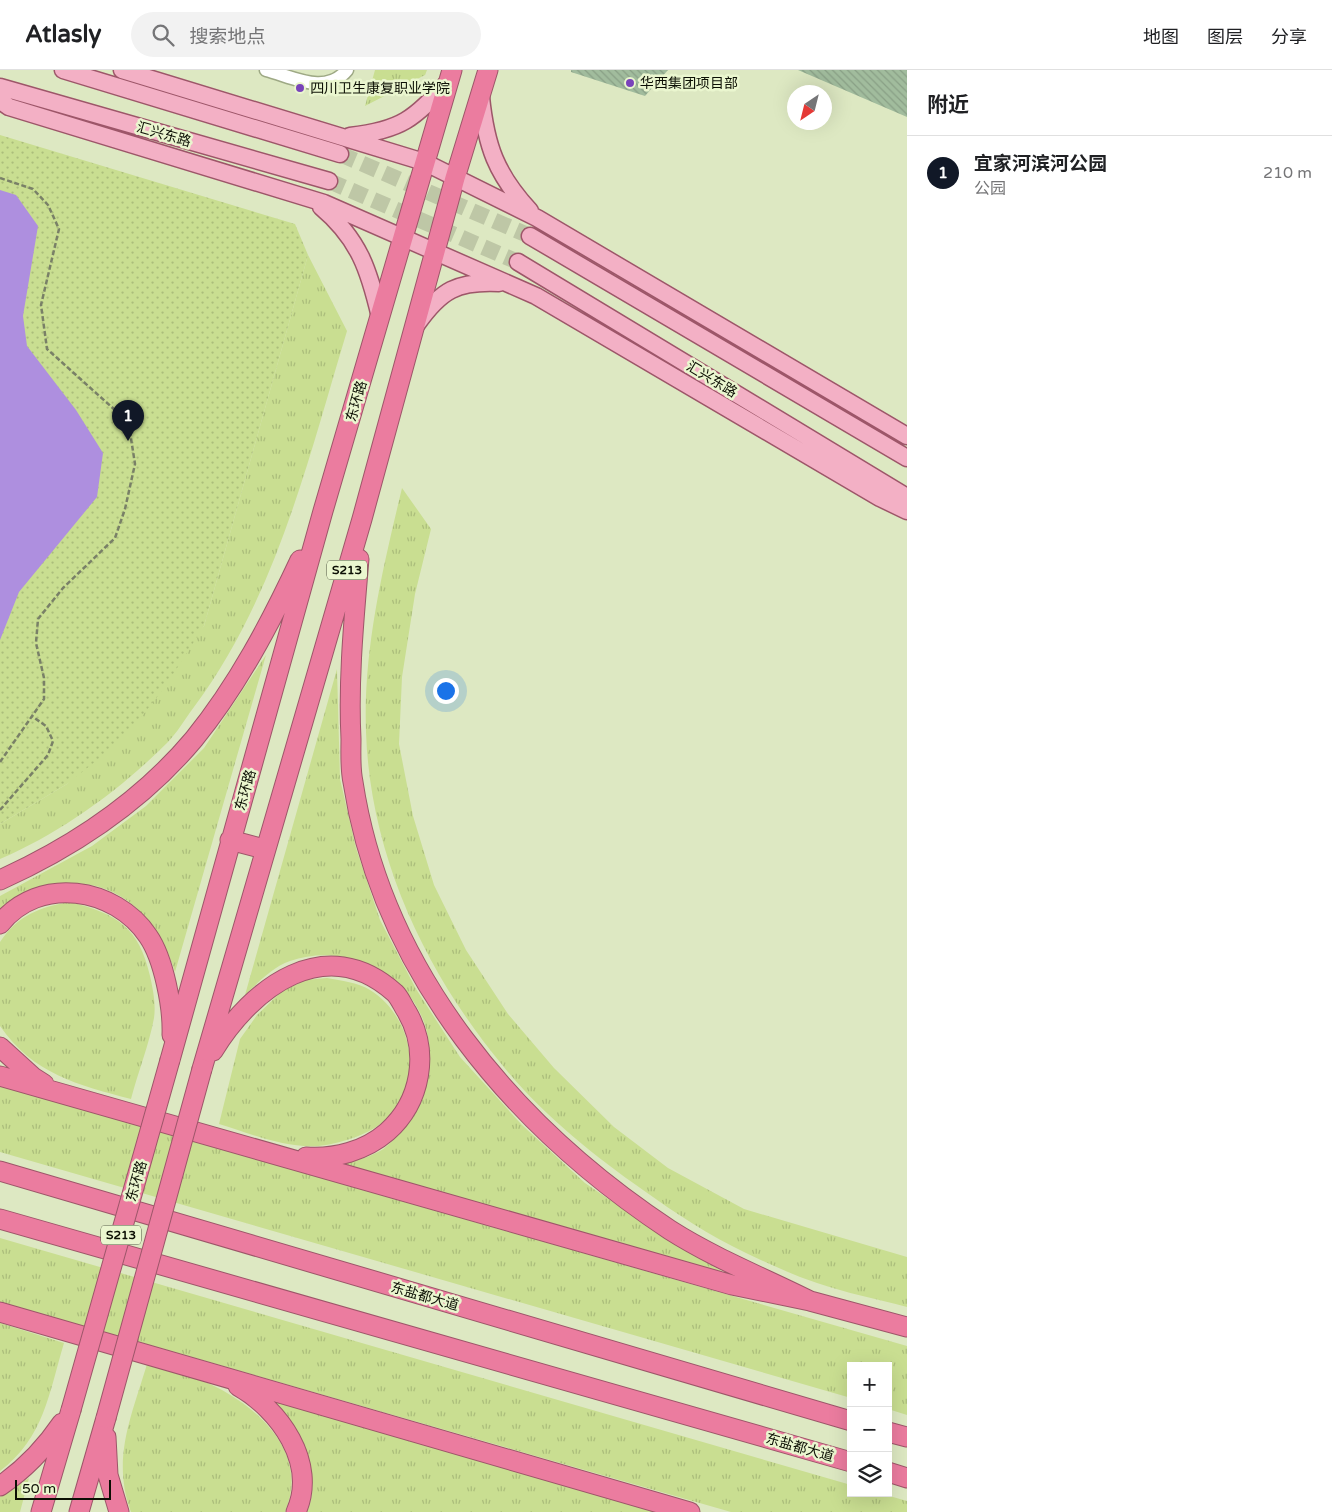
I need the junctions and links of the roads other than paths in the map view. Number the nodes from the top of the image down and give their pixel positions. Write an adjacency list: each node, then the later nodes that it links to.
1 (63, 70): 11 (main road)
2 (122, 70): 10 (main road)
3 (266, 70): 4 (lane)
4 (347, 70)
5 (488, 70): 8 (highway, S213)
6 (450, 76): 10 (main road); 12 (highway, 东环路 / S213)
7 (0, 87): 14 (main road, 汇兴东路)
8 (480, 94): 13 (highway, S213); 16 (main road)
9 (0, 102): 15 (main road)
10 (345, 136): 12 (main road)
11 (340, 154)
12 (424, 162): 13 (main road); 17 (highway, 东环路 / S213)
13 (455, 178): 16 (main road); 19 (highway, S213)
14 (329, 181)
15 (312, 199): 17 (main road); 22 (main road)
16 (537, 218): 24 (main road)
17 (404, 236): 19 (main road); 22 (highway, 东环路 / S213)
18 (530, 236): 25 (main road)
19 (436, 252): 21 (main road); 23 (highway, S213)
20 (518, 262): 26 (main road, 汇兴东路)
21 (508, 284): 23 (main road); 27 (main road)
22 (380, 317): 28 (highway, 东环路 / S213)
23 (413, 330): 29 (highway, S213)
24 (907, 436)
25 (907, 458)
26 (907, 497)
27 (907, 511)
28 (323, 512): 30 (highway, 东环路 / S213); 32 (highway)
29 (362, 519): 31 (highway, S213); 42 (highway)
30 (230, 840): 31 (highway); 35 (highway, 东环路 / S213)
31 (264, 849): 36 (highway, S213)
32 (0, 880)
33 (0, 924): 35 (highway)
34 (0, 1047): 38 (highway)
35 (170, 1060): 46 (highway, 东环路 / S213, bridge)
36 (202, 1070): 39 (highway); 47 (highway, S213, bridge)
37 (0, 1076): 38 (highway)
38 (58, 1093): 39 (highway)
39 (281, 1155): 42 (highway)
40 (0, 1171): 48 (highway, 东盐都大道)
41 (0, 1219): 51 (highway, 东盐都大道)
42 (810, 1301): 44 (highway)
43 (2, 1313): 45 (highway)
44 (907, 1327)
45 (214, 1374): 58 (highway); 59 (highway)
46 (71, 1410): 54 (highway); 55 (highway, 东环路 / S213)
47 (106, 1418): 56 (highway, S213); 57 (highway)
48 (847, 1420)
49 (892, 1433): 50 (highway)
50 (907, 1437)
51 (847, 1461)
52 (892, 1473): 53 (highway)
53 (907, 1478)
54 (0, 1486)
55 (41, 1512)
56 (79, 1512)
57 (119, 1512)
58 (296, 1512)
59 (690, 1512)

